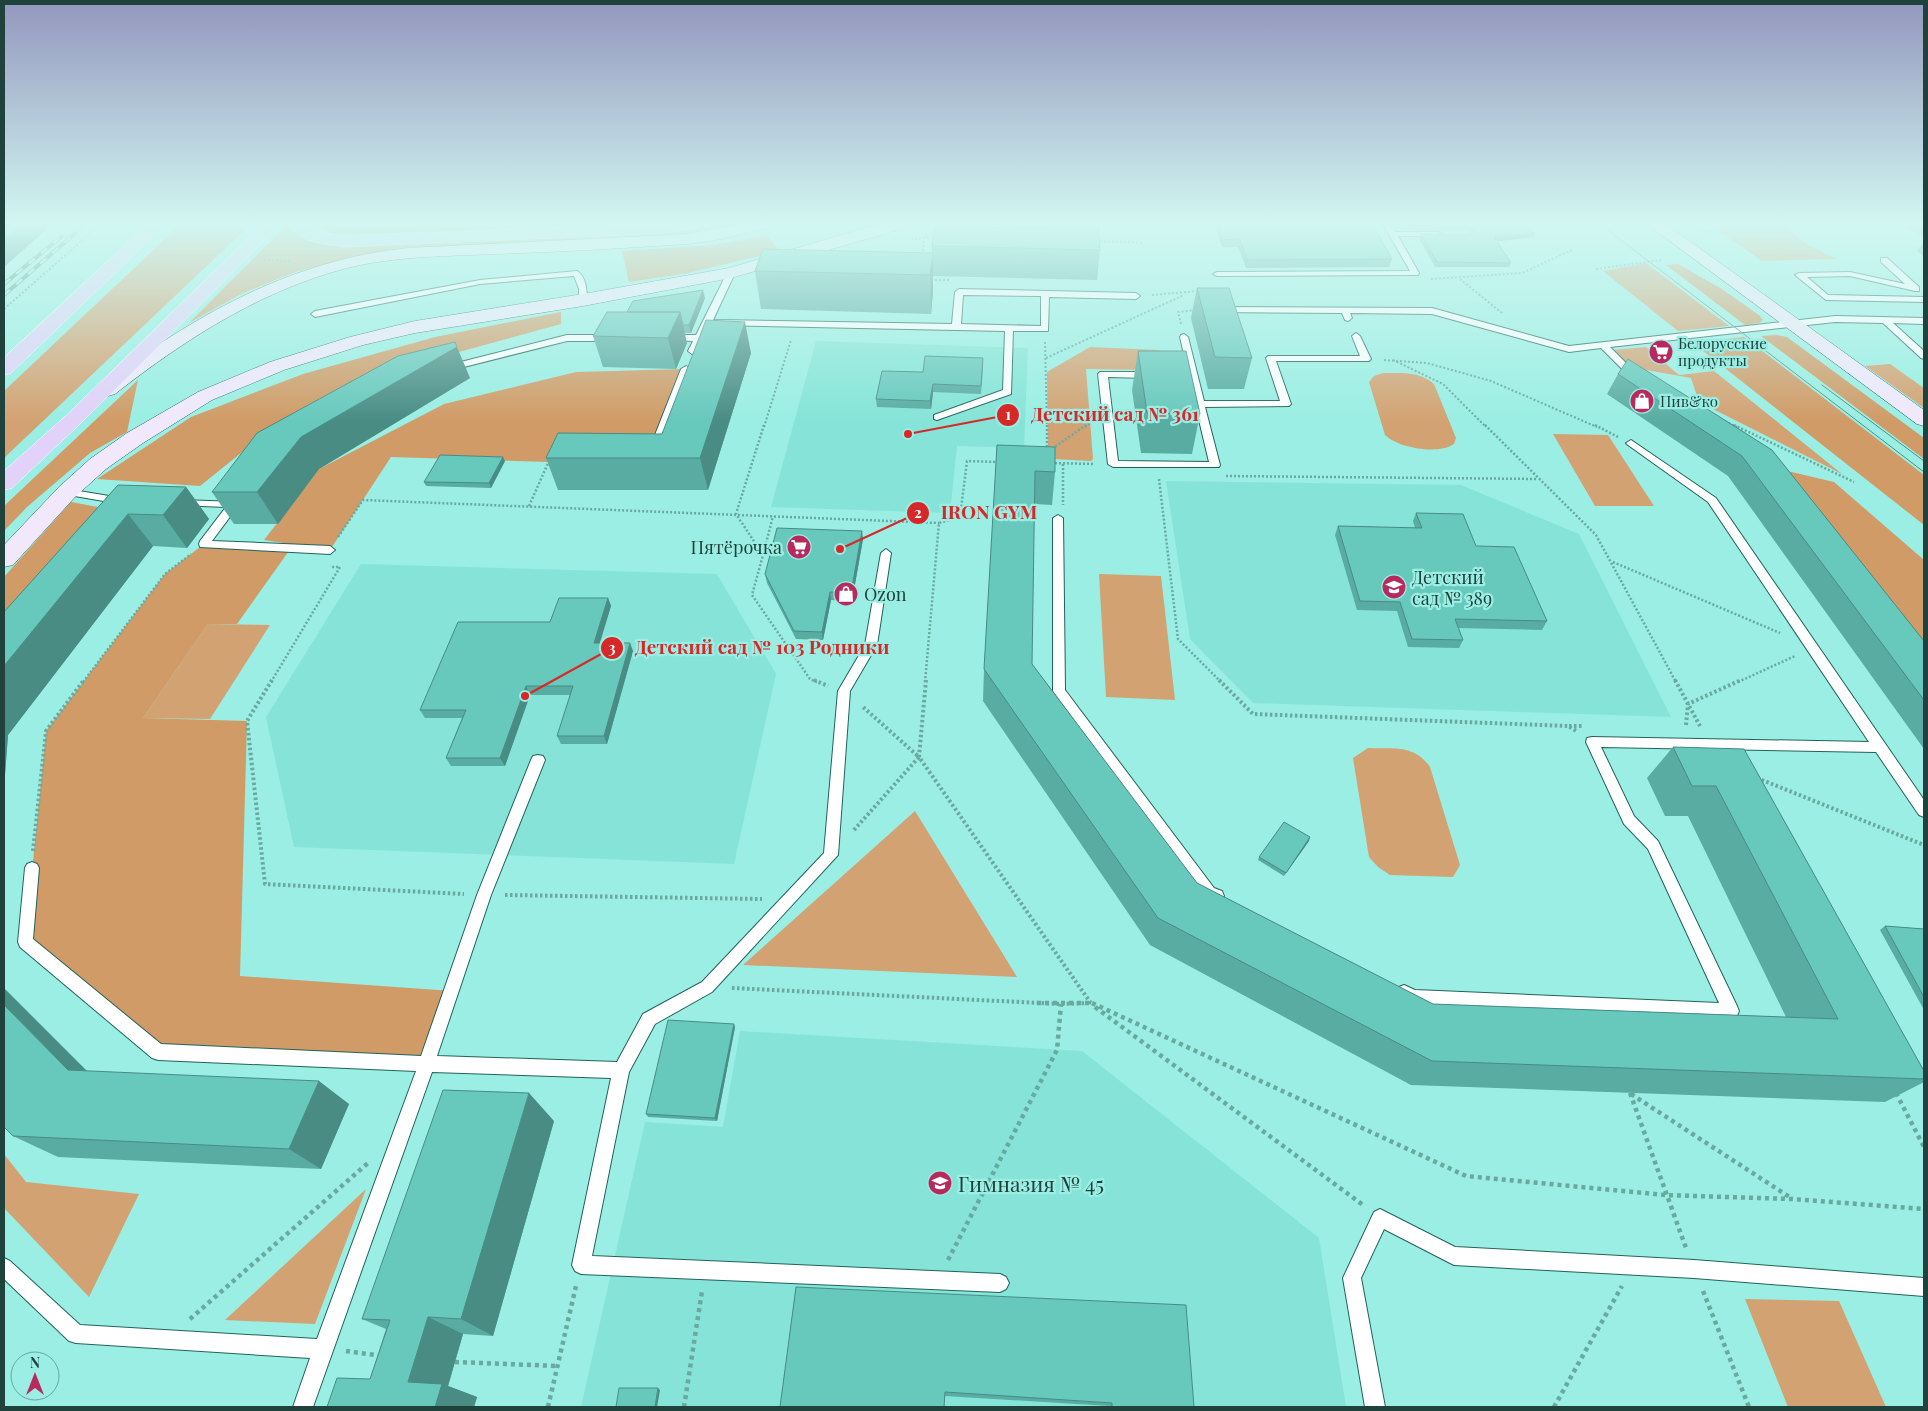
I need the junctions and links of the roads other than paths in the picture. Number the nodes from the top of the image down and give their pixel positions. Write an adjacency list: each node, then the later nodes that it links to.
1 (88, 290): 31 (main road)
2 (206, 290): 37 (main road)
3 (269, 290): 37 (street)
4 (440, 290): 16 (lane)
5 (583, 290): 14 (lane)
6 (639, 290): 14 (street)
7 (723, 290): 19 (lane)
8 (1744, 290): 20 (street)
9 (1817, 290): 13 (lane)
10 (1916, 290): 13 (lane)
11 (1045, 294): 12 (lane); 21 (lane); 22 (lane)
12 (1136, 296)
13 (1924, 298)
14 (583, 300): 43 (street)
15 (1204, 310): 28 (lane)
16 (315, 314)
17 (1885, 320): 18 (lane); 20 (lane); 30 (lane)
18 (1924, 321)
19 (708, 322): 21 (lane); 27 (lane)
20 (1790, 324): 28 (lane); 39 (street)
21 (956, 327): 22 (lane)
22 (1009, 328): 38 (lane)
23 (1184, 336): 34 (lane)
24 (1356, 336): 36 (lane)
25 (623, 338): 33 (lane)
26 (661, 338): 27 (lane)
27 (699, 338): 29 (lane)
28 (1604, 346): 35 (lane)
29 (692, 351)
30 (1924, 356)
31 (4, 369)
32 (686, 369): 41 (lane)
33 (437, 370)
34 (1193, 375): 36 (lane); 36 (lane)
35 (1639, 380)
36 (1200, 404)
37 (76, 416): 42 (main road)
38 (937, 417)
39 (1924, 420)
40 (1631, 443): 50 (lane)
41 (656, 445)
42 (7, 479)
43 (67, 492): 44 (lane); 49 (street)
44 (131, 502)
45 (169, 503): 47 (lane)
46 (1058, 518): 54 (lane)
47 (330, 550)
48 (886, 553): 57 (lane)
49 (4, 559)
50 (1880, 747): 52 (lane); 55 (lane)
51 (538, 760): 56 (lane)
52 (1924, 811)
53 (32, 868): 56 (lane)
54 (1226, 901)
55 (1395, 988)
56 (426, 1064): 57 (lane); 61 (lane)
57 (621, 1070): 59 (lane)
58 (4, 1270): 61 (lane)
59 (1000, 1283)
60 (1924, 1287): 63 (lane)
61 (323, 1349): 62 (lane)
62 (302, 1407)
63 (1375, 1407)

